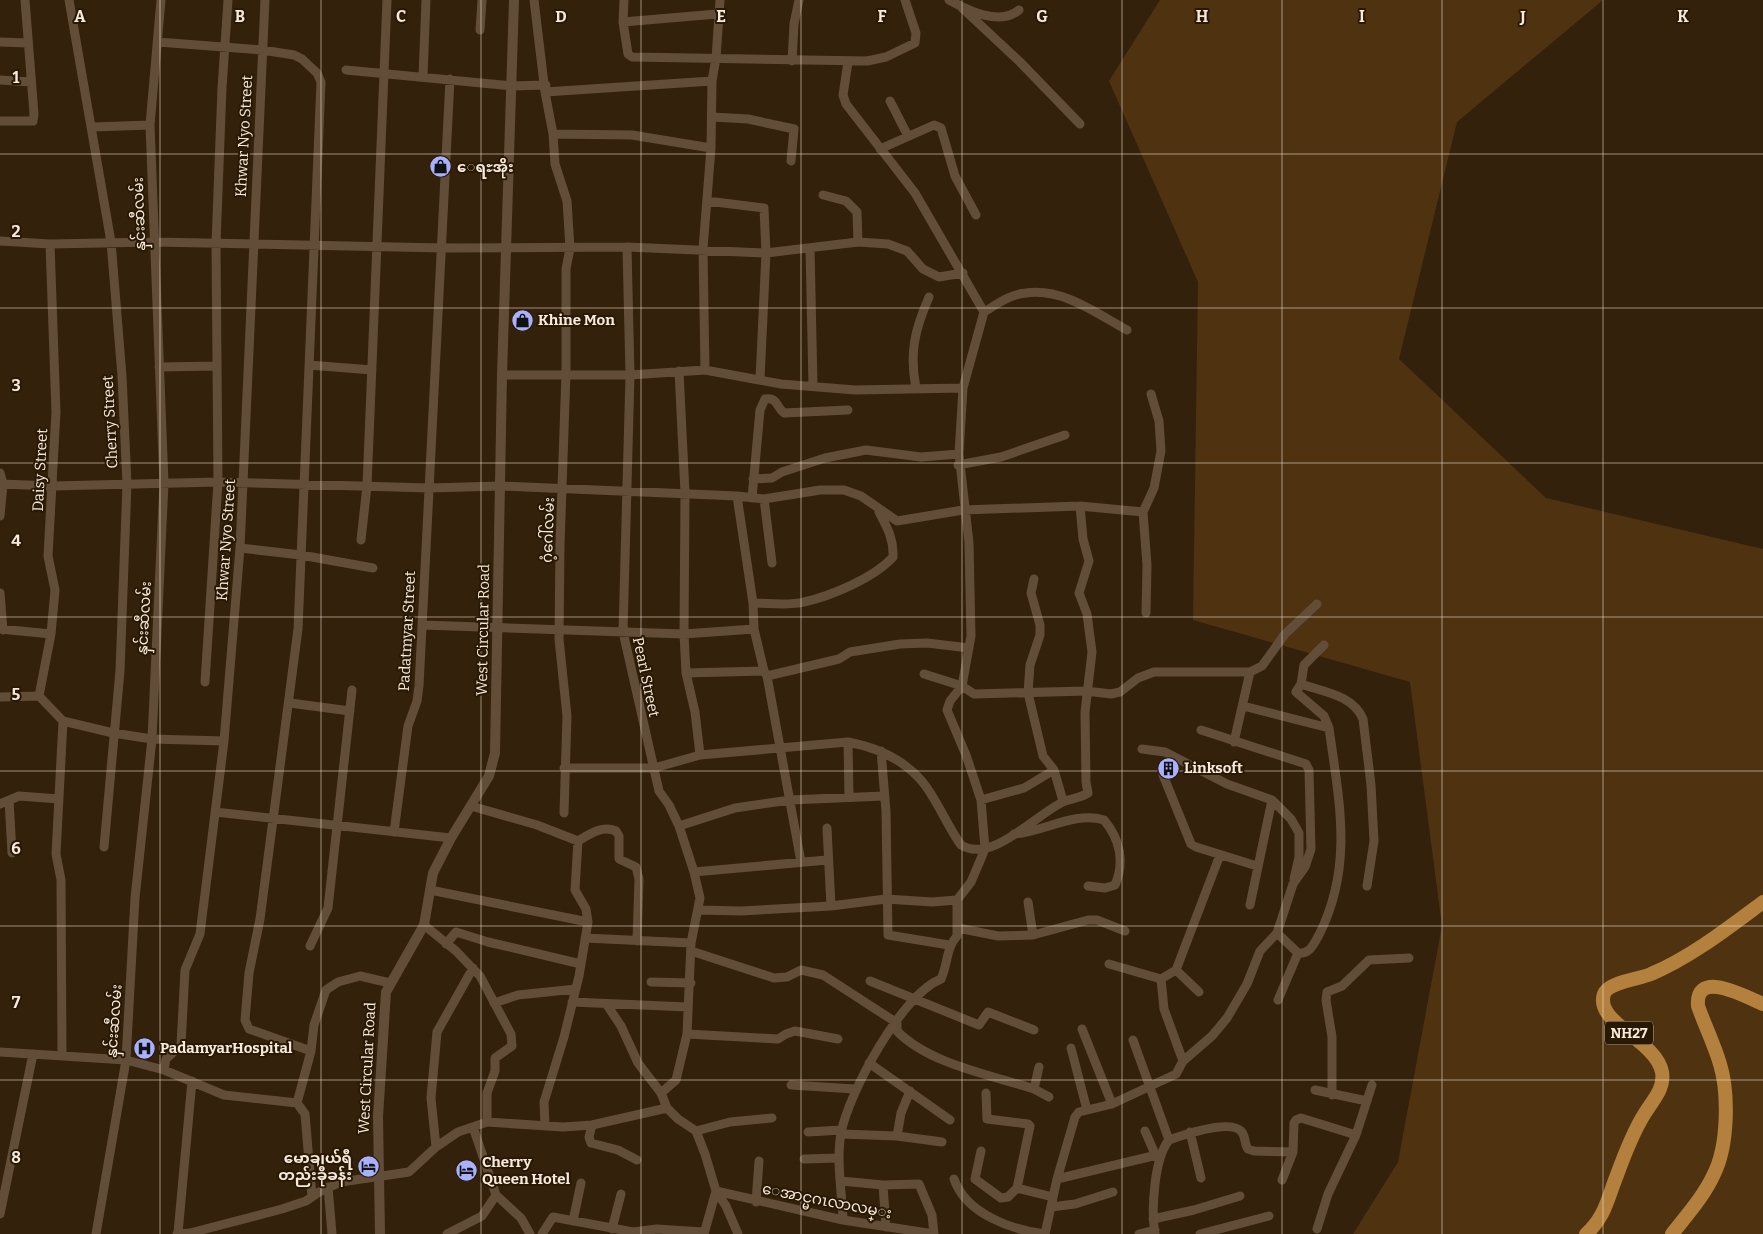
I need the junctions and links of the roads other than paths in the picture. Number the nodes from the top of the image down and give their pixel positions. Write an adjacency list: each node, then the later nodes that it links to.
1 (24, 0): 23 (street)
2 (69, 0): 43 (street, Cherry Street)
3 (161, 0): 22 (street, နှင်းဆီလမ်း)
4 (228, 0): 24 (street)
5 (265, 0): 25 (street, Khwar Nyo Street)
6 (387, 0): 30 (street)
7 (426, 0): 31 (street)
8 (482, 0): 20 (street)
9 (514, 0): 36 (street, West Circular Road)
10 (534, 0): 37 (street, ဂံ့ဂေါ်လမ်း)
11 (624, 0): 19 (street)
12 (720, 0): 18 (street)
13 (799, 0): 27 (street)
14 (905, 0): 28 (street)
15 (949, 0): 16 (street)
16 (959, 6): 17 (street); 42 (street)
17 (1020, 10)
18 (717, 14): 19 (street); 26 (street)
19 (623, 22): 26 (street)
20 (480, 30)
21 (0, 42): 23 (street)
22 (158, 42): 24 (street); 41 (street, နှင်းဆီလမ်း)
23 (28, 43): 35 (street)
24 (225, 48): 25 (street); 56 (street)
25 (262, 50): 58 (street, Khwar Nyo Street); 59 (street)
26 (716, 58): 27 (street); 34 (street)
27 (792, 61): 28 (street)
28 (848, 62): 47 (street)
29 (346, 70): 30 (street)
30 (384, 74): 31 (street); 60 (street)
31 (423, 76): 32 (street)
32 (450, 79): 36 (street); 62 (street, Padatmyar Street)
33 (0, 80): 35 (street)
34 (712, 81): 37 (street); 39 (street)
35 (31, 82): 40 (street)
36 (512, 86): 37 (street); 63 (street, West Circular Road)
37 (546, 88): 44 (street, ဂံ့ဂေါ်လမ်း)
38 (890, 101): 45 (street)
39 (712, 117): 46 (street); 48 (street)
40 (0, 121)
41 (150, 124): 43 (street); 54 (street, နှင်းဆီလမ်း)
42 (1080, 124)
43 (92, 127): 53 (street, Cherry Street)
44 (553, 134): 46 (street); 64 (street, ဂံ့ဂေါ်လမ်း)
45 (908, 136): 47 (street); 51 (street)
46 (711, 148): 50 (street)
47 (880, 149): 68 (street)
48 (791, 161)
49 (822, 196): 55 (street)
50 (707, 201): 66 (street); 67 (street)
51 (976, 215)
52 (0, 241): 57 (street)
53 (112, 242): 54 (street); 57 (street); 96 (street, Cherry Street)
54 (154, 242): 56 (street); 74 (street, နှင်းဆီလမ်း)
55 (858, 242): 65 (street); 68 (street)
56 (216, 243): 58 (street); 73 (street)
57 (50, 244): 97 (street, Daisy Street)
58 (253, 244): 59 (street); 93 (street, Khwar Nyo Street)
59 (314, 246): 60 (street); 72 (street)
60 (378, 246): 62 (street); 75 (street)
61 (628, 247): 64 (street); 66 (street); 80 (street, Pearl Street)
62 (443, 248): 63 (street); 101 (street, Padatmyar Street)
63 (507, 248): 64 (street); 79 (street, West Circular Road)
64 (570, 248): 78 (street, ဂံ့ဂေါ်လမ်း)
65 (810, 248): 67 (street); 82 (street)
66 (703, 249): 67 (street); 76 (street)
67 (766, 253): 81 (street)
68 (963, 273): 70 (street)
69 (929, 297): 83 (street)
70 (984, 312): 71 (street); 84 (street)
71 (1127, 330)
72 (308, 365): 75 (street); 98 (street)
73 (217, 366): 74 (street); 92 (street)
74 (159, 367): 94 (street, နှင်းဆီလမ်း)
75 (372, 370): 99 (street)
76 (705, 370): 77 (street); 81 (street)
77 (679, 371): 80 (street); 104 (street)
78 (566, 373): 79 (street); 80 (street); 102 (street, ဂံ့ဂေါ်လမ်း)
79 (502, 374): 100 (street, West Circular Road)
80 (630, 375): 103 (street, Pearl Street)
81 (760, 379): 82 (street)
82 (814, 385): 83 (street)
83 (916, 388): 84 (street)
84 (964, 388): 88 (street)
85 (1151, 394): 111 (street)
86 (848, 410): 91 (street)
87 (1065, 435): 89 (street)
88 (959, 454): 89 (street); 91 (street)
89 (958, 465): 110 (street)
90 (0, 473): 95 (street)
91 (753, 480): 106 (street)
92 (218, 482): 93 (street); 94 (street); 137 (street)
93 (244, 482): 98 (street); 114 (street, Khwar Nyo Street)
94 (164, 483): 96 (street); 152 (street, နှင်းဆီလမ်း)
95 (2, 484): 97 (street); 112 (street)
96 (127, 484): 97 (street); 151 (street, Cherry Street)
97 (53, 486): 129 (street, Daisy Street)
98 (304, 486): 99 (street); 115 (street)
99 (367, 486): 101 (street); 113 (street)
100 (501, 486): 101 (street); 102 (street); 125 (street, West Circular Road)
101 (429, 488): 123 (street, Padatmyar Street)
102 (563, 488): 103 (street); 127 (street, ဂံ့ဂေါ်လမ်း)
103 (628, 491): 104 (street); 128 (street, Pearl Street)
104 (685, 493): 105 (street); 130 (street)
105 (737, 496): 106 (street); 120 (street)
106 (752, 498): 107 (street)
107 (764, 499): 109 (street); 116 (street)
108 (1080, 506): 110 (street); 111 (street); 141 (street)
109 (878, 510): 110 (street); 120 (street)
110 (963, 510): 132 (street)
111 (1143, 512): 122 (street)
112 (0, 516)
113 (361, 540)
114 (240, 548): 115 (street); 153 (street, Khwar Nyo Street)
115 (301, 555): 117 (street); 145 (street)
116 (772, 563)
117 (373, 568)
118 (1034, 579): 142 (street)
119 (0, 593): 124 (street)
120 (753, 603): 126 (street)
121 (1317, 604): 133 (street)
122 (1146, 613)
123 (422, 625): 125 (street); 180 (street, Padatmyar Street)
124 (2, 629): 129 (street)
125 (498, 629): 127 (street); 173 (street, West Circular Road)
126 (754, 629): 130 (street); 135 (street)
127 (559, 631): 128 (street); 160 (street, ဂံ့ဂေါ်လမ်း)
128 (623, 632): 130 (street); 161 (street, Pearl Street)
129 (50, 634): 143 (street, Daisy Street)
130 (684, 634): 134 (street)
131 (1324, 645): 138 (street)
132 (969, 648): 135 (street); 139 (street)
133 (1250, 672): 141 (street); 146 (street)
134 (686, 673): 135 (street); 159 (street)
135 (766, 674): 156 (street)
136 (924, 674): 139 (street)
137 (205, 682)
138 (1301, 684): 149 (street); 194 (street)
139 (962, 686): 142 (street); 169 (street)
140 (352, 690): 147 (street)
141 (1086, 691): 142 (street); 171 (street)
142 (1028, 693): 162 (street)
143 (39, 696): 144 (street); 148 (street)
144 (0, 697)
145 (290, 703): 147 (street); 176 (street)
146 (1243, 706): 149 (street); 155 (street)
147 (350, 711): 178 (street)
148 (62, 721): 151 (street); 166 (street)
149 (1329, 728): 215 (street)
150 (1201, 730): 155 (street)
151 (113, 733): 152 (street); 184 (street, Cherry Street)
152 (152, 739): 153 (street); 246 (street, နှင်းဆီလမ်း)
153 (224, 741): 174 (street, Khwar Nyo Street)
154 (848, 742): 156 (street); 158 (street); 164 (street)
155 (1234, 742): 192 (street)
156 (781, 747): 159 (street); 168 (street)
157 (1142, 749): 170 (street)
158 (881, 751): 165 (street); 185 (street)
159 (700, 755): 161 (street)
160 (564, 768): 161 (street); 175 (street, ဂံ့ဂေါ်လမ်း)
161 (654, 768): 177 (street, Pearl Street)
162 (1054, 770): 169 (street); 171 (street)
163 (1163, 775): 187 (street)
164 (849, 796): 165 (street); 168 (street)
165 (884, 796): 196 (street)
166 (59, 799): 167 (street); 245 (street)
167 (9, 800): 172 (street); 186 (street)
168 (790, 800): 177 (street); 189 (street)
169 (981, 800): 185 (street)
170 (1272, 800): 190 (street); 192 (street)
171 (1063, 801): 181 (street)
172 (0, 804)
173 (471, 806): 182 (street, West Circular Road); 183 (street)
174 (215, 812): 176 (street); 250 (street, Khwar Nyo Street)
175 (564, 813)
176 (274, 820): 178 (street); 242 (street)
177 (679, 826): 191 (street, Pearl Street)
178 (338, 827): 180 (street); 213 (street)
179 (826, 828): 188 (street)
180 (394, 832): 182 (street)
181 (1014, 834): 185 (street); 193 (street)
182 (451, 838): 195 (street, West Circular Road)
183 (578, 840): 203 (street); 210 (street)
184 (104, 847)
185 (985, 849): 197 (street)
186 (12, 853)
187 (1220, 855): 190 (street); 220 (street)
188 (828, 860): 189 (street); 201 (street)
189 (801, 862): 191 (street)
190 (1257, 866): 200 (street)
191 (694, 872): 202 (street, Pearl Street)
192 (1293, 884): 207 (street)
193 (1088, 886)
194 (1367, 886)
195 (430, 890): 203 (street); 204 (street, West Circular Road)
196 (886, 899): 197 (street); 201 (street); 212 (street)
197 (957, 900): 205 (street)
198 (1028, 902): 208 (street)
199 (1763, 902): 332 (highway, NH27)
200 (1250, 905)
201 (831, 906): 202 (street)
202 (699, 910): 214 (street, Pearl Street)
203 (588, 922): 209 (street)
204 (424, 925): 211 (street); 224 (street, West Circular Road)
205 (958, 928): 208 (street); 212 (street)
206 (1125, 931): 208 (street)
207 (1277, 933): 215 (street); 247 (street)
208 (1033, 935)
209 (585, 938): 210 (street); 217 (street)
210 (637, 941): 214 (street)
211 (446, 944): 217 (street); 219 (street)
212 (949, 945): 228 (street)
213 (310, 946)
214 (691, 947): 225 (street, Pearl Street); 235 (street)
215 (1298, 953): 229 (street)
216 (1409, 958): 261 (street)
217 (581, 964): 226 (street)
218 (1109, 964): 221 (street)
219 (473, 968): 231 (street); 283 (street)
220 (1176, 970): 221 (street); 227 (street)
221 (1161, 979): 247 (street)
222 (870, 980): 228 (street)
223 (651, 982): 225 (street)
224 (390, 983): 242 (street); 291 (street, West Circular Road)
225 (690, 983): 234 (street, Pearl Street)
226 (576, 989): 230 (street); 231 (street)
227 (1199, 992)
228 (914, 998): 235 (street); 237 (street)
229 (1278, 1000)
230 (572, 1002): 233 (street); 271 (street)
231 (494, 1003): 270 (street)
232 (1763, 1004): 333 (highway)
233 (607, 1005): 234 (street); 259 (street)
234 (688, 1008): 238 (street, Pearl Street)
235 (897, 1023): 248 (street); 255 (street)
236 (1082, 1029): 265 (street)
237 (1034, 1030)
238 (687, 1034): 239 (street); 259 (street, Pearl Street)
239 (838, 1039)
240 (1133, 1040): 254 (street)
241 (1071, 1048): 267 (street)
242 (310, 1051): 264 (street)
243 (0, 1052): 244 (street)
244 (33, 1054): 245 (street); 310 (street)
245 (62, 1055): 246 (street)
246 (126, 1060): 250 (street); 321 (street, နှင်းဆီလမ်း)
247 (1183, 1061): 254 (street)
248 (869, 1063): 256 (street); 258 (street)
249 (1038, 1067): 255 (street)
250 (164, 1070): 251 (street)
251 (192, 1081): 264 (street); 322 (street)
252 (791, 1085): 256 (street)
253 (1372, 1085): 263 (street)
254 (1151, 1087): 265 (street); 281 (street)
255 (1034, 1089): 262 (street)
256 (855, 1090): 277 (street)
257 (1315, 1090): 261 (street)
258 (910, 1091): 269 (street); 279 (street)
259 (661, 1093): 266 (street)
260 (986, 1093): 300 (street)
261 (1332, 1095): 263 (street)
262 (1049, 1097)
263 (1367, 1101): 280 (street)
264 (297, 1103): 306 (street)
265 (1112, 1104): 267 (street)
266 (667, 1108): 272 (street); 274 (street)
267 (1088, 1110): 294 (street)
268 (772, 1118): 274 (street)
269 (950, 1120)
270 (487, 1122): 271 (street); 273 (street)
271 (545, 1125): 272 (street)
272 (592, 1125): 289 (street)
273 (473, 1127): 283 (street); 304 (street)
274 (696, 1131): 301 (street)
275 (1145, 1131): 286 (street)
276 (808, 1132): 277 (street)
277 (841, 1132): 279 (street); 287 (street)
278 (1190, 1132): 281 (street); 285 (street); 292 (street)
279 (897, 1136): 282 (street)
280 (1356, 1136): 285 (street); 317 (street)
281 (1169, 1140): 286 (street)
282 (942, 1142)
283 (436, 1147): 291 (street)
284 (981, 1151): 300 (street)
285 (1293, 1152): 295 (street)
286 (1158, 1154): 294 (street); 312 (street)
287 (839, 1158): 288 (street); 296 (street)
288 (804, 1159)
289 (637, 1160)
290 (759, 1161): 308 (street)
291 (379, 1176): 299 (street); 324 (street, West Circular Road)
292 (1202, 1178)
293 (954, 1179): 329 (street)
294 (1057, 1179): 307 (street)
295 (1282, 1180)
296 (841, 1181): 298 (street); 313 (street)
297 (581, 1183): 314 (street)
298 (883, 1185): 315 (street); 328 (street)
299 (328, 1187): 306 (street); 323 (street)
300 (1017, 1188): 307 (street)
301 (716, 1192): 308 (street, ေအာင္မဂၤလာလမ္း); 320 (street); 327 (street)
302 (1113, 1192): 309 (street)
303 (621, 1194): 316 (street)
304 (496, 1195): 319 (street); 325 (street)
305 (1240, 1196): 312 (street)
306 (312, 1197): 322 (street)
307 (1053, 1197): 309 (street)
308 (756, 1202): 313 (street, ေအာင္မဂၤလာလမ္း)
309 (1051, 1207): 329 (street)
310 (0, 1214)
311 (1269, 1216): 331 (street)
312 (1153, 1219): 318 (street)
313 (843, 1220): 315 (street, ေအာင္မဂၤလာလမ္း)
314 (573, 1221): 316 (street); 326 (street)
315 (886, 1227): 328 (street, ေအာင္မဂၤလာလမ္း)
316 (612, 1229): 320 (street)
317 (1317, 1229)
318 (1155, 1232): 330 (street)
319 (530, 1233): 326 (street)
320 (703, 1233)
321 (96, 1234)
322 (178, 1234)
323 (332, 1234)
324 (380, 1234)
325 (447, 1234)
326 (542, 1234)
327 (738, 1234)
328 (934, 1234)
329 (1046, 1234)
330 (1139, 1234)
331 (1200, 1234)
332 (1586, 1234)
333 (1672, 1234)

